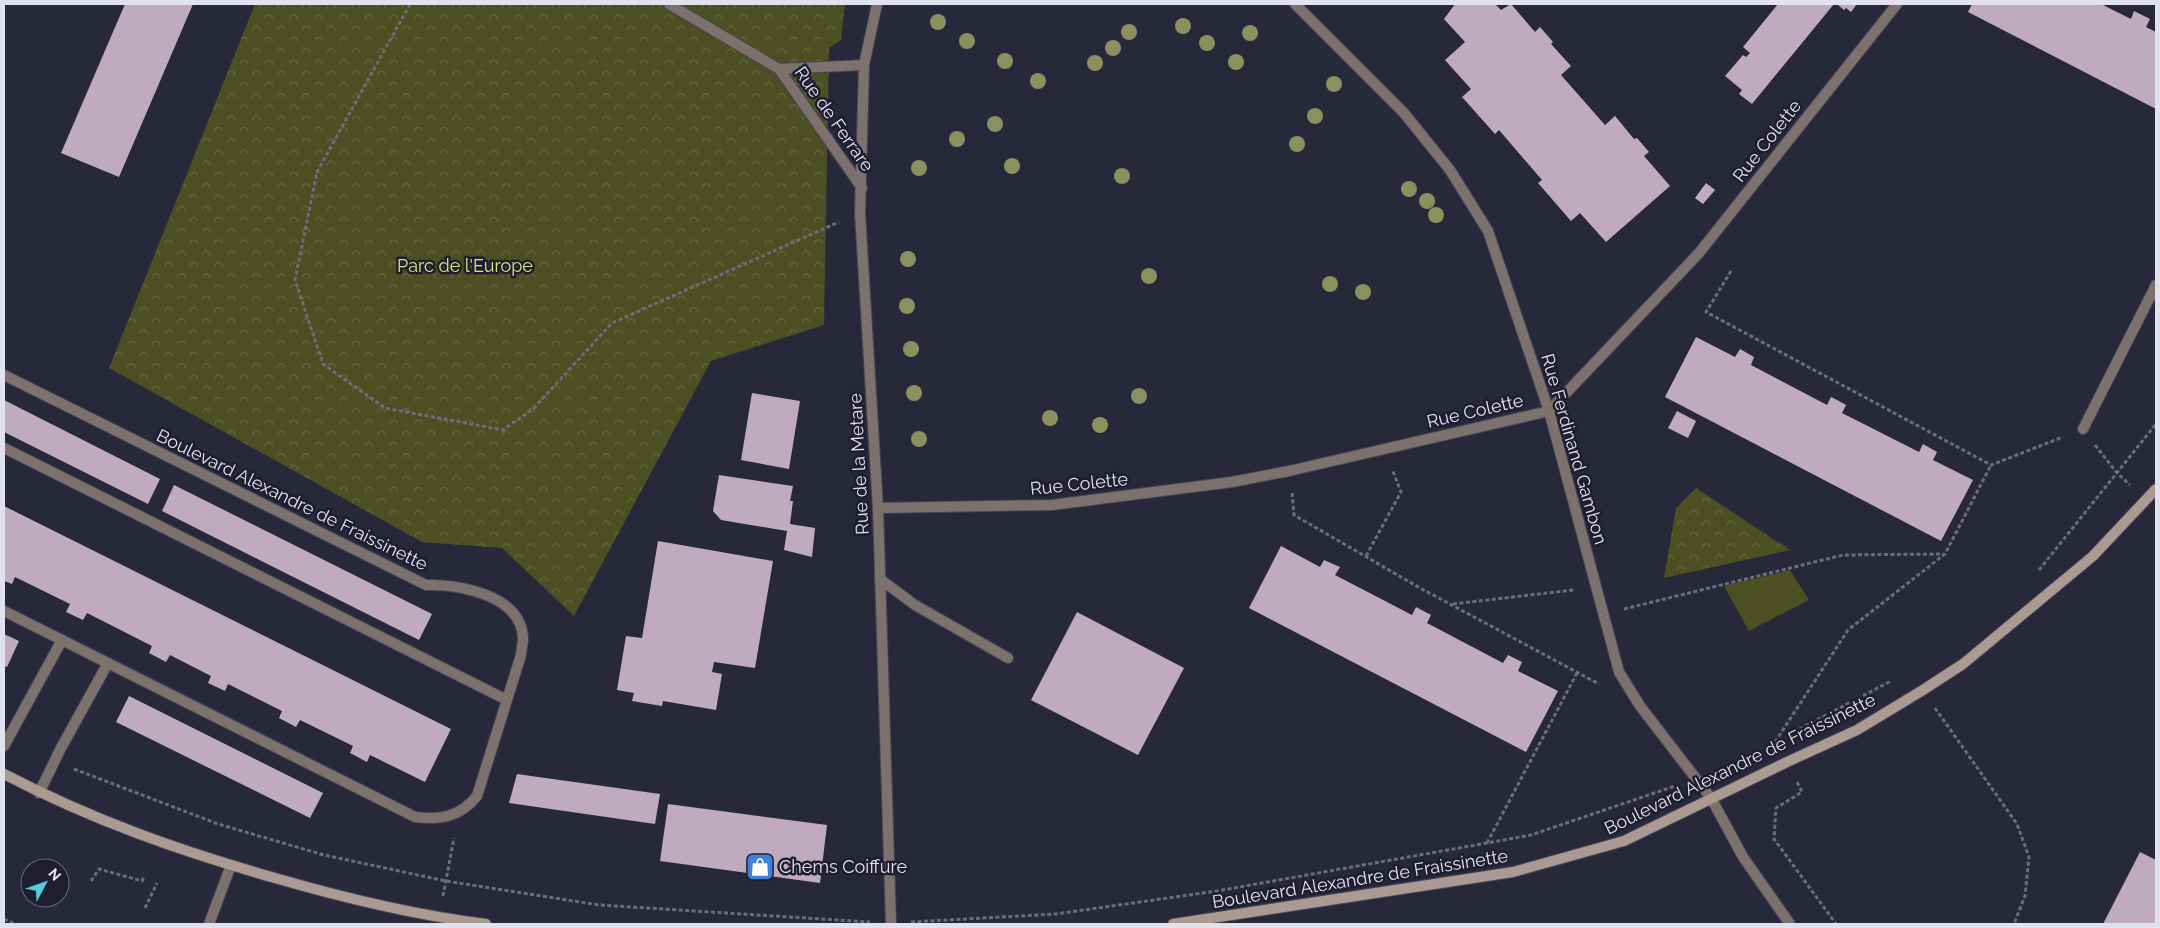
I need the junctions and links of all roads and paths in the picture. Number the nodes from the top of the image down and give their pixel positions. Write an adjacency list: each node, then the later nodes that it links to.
1 (410, 4): 9 (path)
2 (669, 4): 7 (street, Rue de Ferrare)
3 (877, 4): 6 (street, Rue de la Metare)
4 (1295, 4): 13 (street, Rue Ferdinand Gambon)
5 (1897, 4): 13 (street, Rue Colette)
6 (864, 65): 7 (street, Rue de Ferrare); 8 (street, Rue de la Metare)
7 (779, 69): 8 (street, Rue de Ferrare)
8 (862, 188): 9 (street, Rue de la Metare)
9 (860, 213): 23 (street, Rue de la Metare)
10 (1731, 271): 18 (path)
11 (2156, 284): 15 (street)
12 (4, 374): 39 (street, Boulevard Alexandre de Fraissinette)
13 (1549, 411): 17 (street, Rue Colette); 28 (street, Rue Ferdinand Gambon)
14 (2156, 424): 20 (path)
15 (2083, 429): 18 (path); 20 (path)
16 (4, 448): 39 (street)
17 (1384, 448): 19 (street, Rue Colette); 25 (path)
18 (1991, 465): 24 (path)
19 (1289, 471): 23 (street, Rue Colette); 25 (path)
20 (2117, 473): 22 (path); 26 (path)
21 (2156, 489): 22 (street, Boulevard Alexandre de Fraissinette)
22 (2146, 501): 38 (street, Boulevard Alexandre de Fraissinette)
23 (878, 508): 27 (street, Rue de la Metare)
24 (1945, 554): 31 (path); 42 (path)
25 (1366, 556): 29 (path)
26 (2038, 571)
27 (880, 579): 33 (street); 65 (street, Rue de la Metare)
28 (1597, 588): 29 (path); 31 (street, Rue Ferdinand Gambon)
29 (1451, 605): 35 (path)
30 (4, 611): 32 (street)
31 (1604, 614): 48 (street, Rue Ferdinand Gambon)
32 (62, 640): 34 (street); 43 (street)
33 (1008, 658)
34 (108, 663): 45 (street); 51 (street)
35 (1577, 672): 37 (path); 52 (path)
36 (1894, 679): 40 (path)
37 (1600, 685)
38 (1923, 690): 46 (street, Boulevard Alexandre de Fraissinette); 69 (path)
39 (507, 700): 51 (street, Boulevard Alexandre de Fraissinette)
40 (1792, 733)
41 (1784, 737): 42 (path)
42 (1775, 742): 44 (path)
43 (4, 746)
44 (1766, 746)
45 (54, 761): 49 (street); 55 (path)
46 (1786, 762): 50 (street, Boulevard Alexandre de Fraissinette); 68 (path)
47 (4, 774): 49 (street)
48 (1697, 779): 50 (street, Rue Ferdinand Gambon); 52 (path)
49 (39, 793): 53 (street)
50 (1711, 798): 66 (street, Boulevard Alexandre de Fraissinette); 67 (street, Rue Ferdinand Gambon)
51 (459, 813): 55 (path)
52 (1487, 843): 65 (path)
53 (231, 865): 59 (street); 63 (street)
54 (144, 876): 56 (path)
55 (446, 880): 59 (path); 65 (path)
56 (92, 881)
57 (157, 882): 58 (path)
58 (145, 908)
59 (438, 917): 61 (street)
60 (4, 919): 62 (path)
61 (471, 923): 64 (street)
62 (14, 924)
63 (210, 924)
64 (486, 924)
65 (891, 924)
66 (1173, 924)
67 (1790, 924)
68 (1836, 924)
69 (2014, 924)

